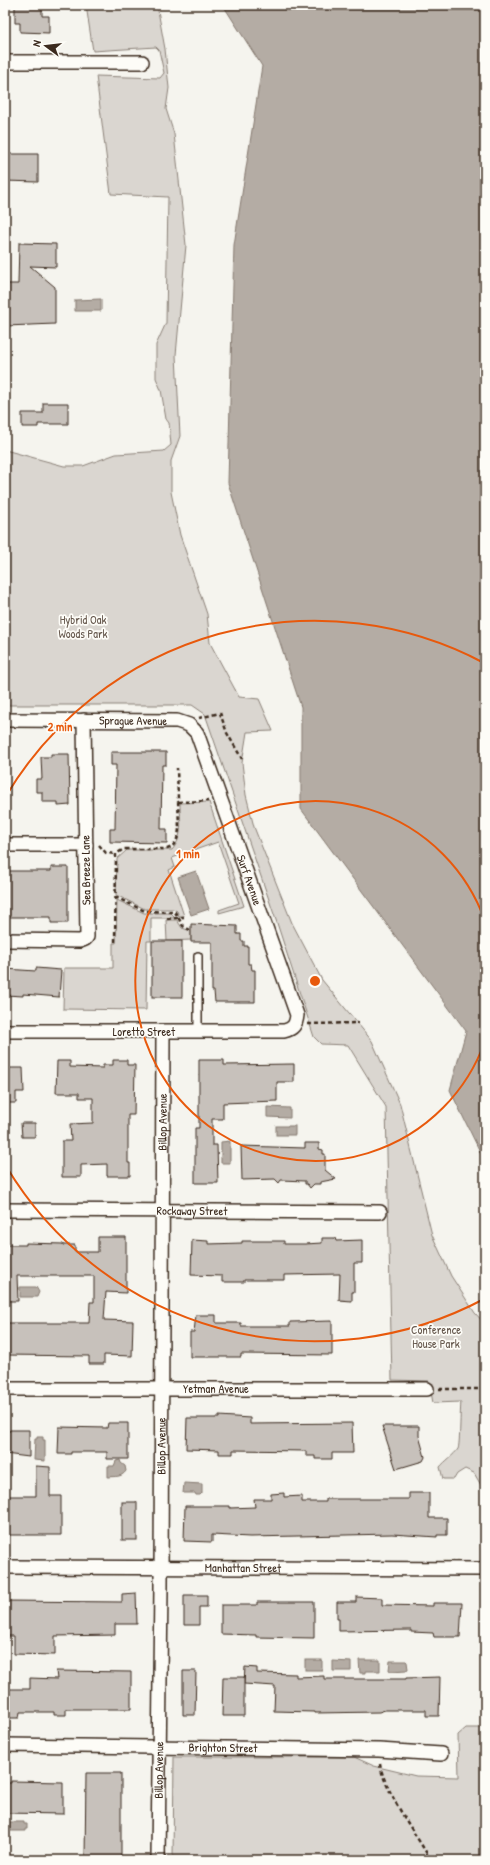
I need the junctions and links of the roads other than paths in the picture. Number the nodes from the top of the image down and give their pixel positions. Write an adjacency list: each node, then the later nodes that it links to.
1 (5, 62): 2 (street)
2 (142, 62)
3 (5, 720): 4 (street, Sprague Avenue)
4 (84, 720): 5 (street, Sprague Avenue); 6 (street, Sea Breeze Lane)
5 (189, 725): 11 (street, Surf Avenue)
6 (86, 845): 7 (street); 8 (street, Sea Breeze Lane)
7 (5, 846)
8 (5, 940)
9 (198, 956): 13 (lane)
10 (5, 1031): 12 (street, Loretto Street)
11 (284, 1031): 13 (street, Loretto Street)
12 (163, 1032): 13 (street, Loretto Street); 15 (street, Billop Avenue)
13 (198, 1032)
14 (5, 1210): 15 (street, Rockaway Street)
15 (162, 1211): 16 (street, Rockaway Street); 18 (street, Billop Avenue)
16 (380, 1212)
17 (5, 1389): 18 (street, Yetman Avenue)
18 (162, 1389): 19 (street, Yetman Avenue); 21 (street, Billop Avenue)
19 (427, 1389)
20 (5, 1567): 21 (street, Manhattan Street)
21 (161, 1568): 22 (street, Manhattan Street); 24 (street, Billop Avenue)
22 (484, 1569)
23 (5, 1745): 24 (street, Brighton Street)
24 (160, 1746): 25 (street, Brighton Street); 26 (street, Billop Avenue)
25 (440, 1754)
26 (158, 1860)

